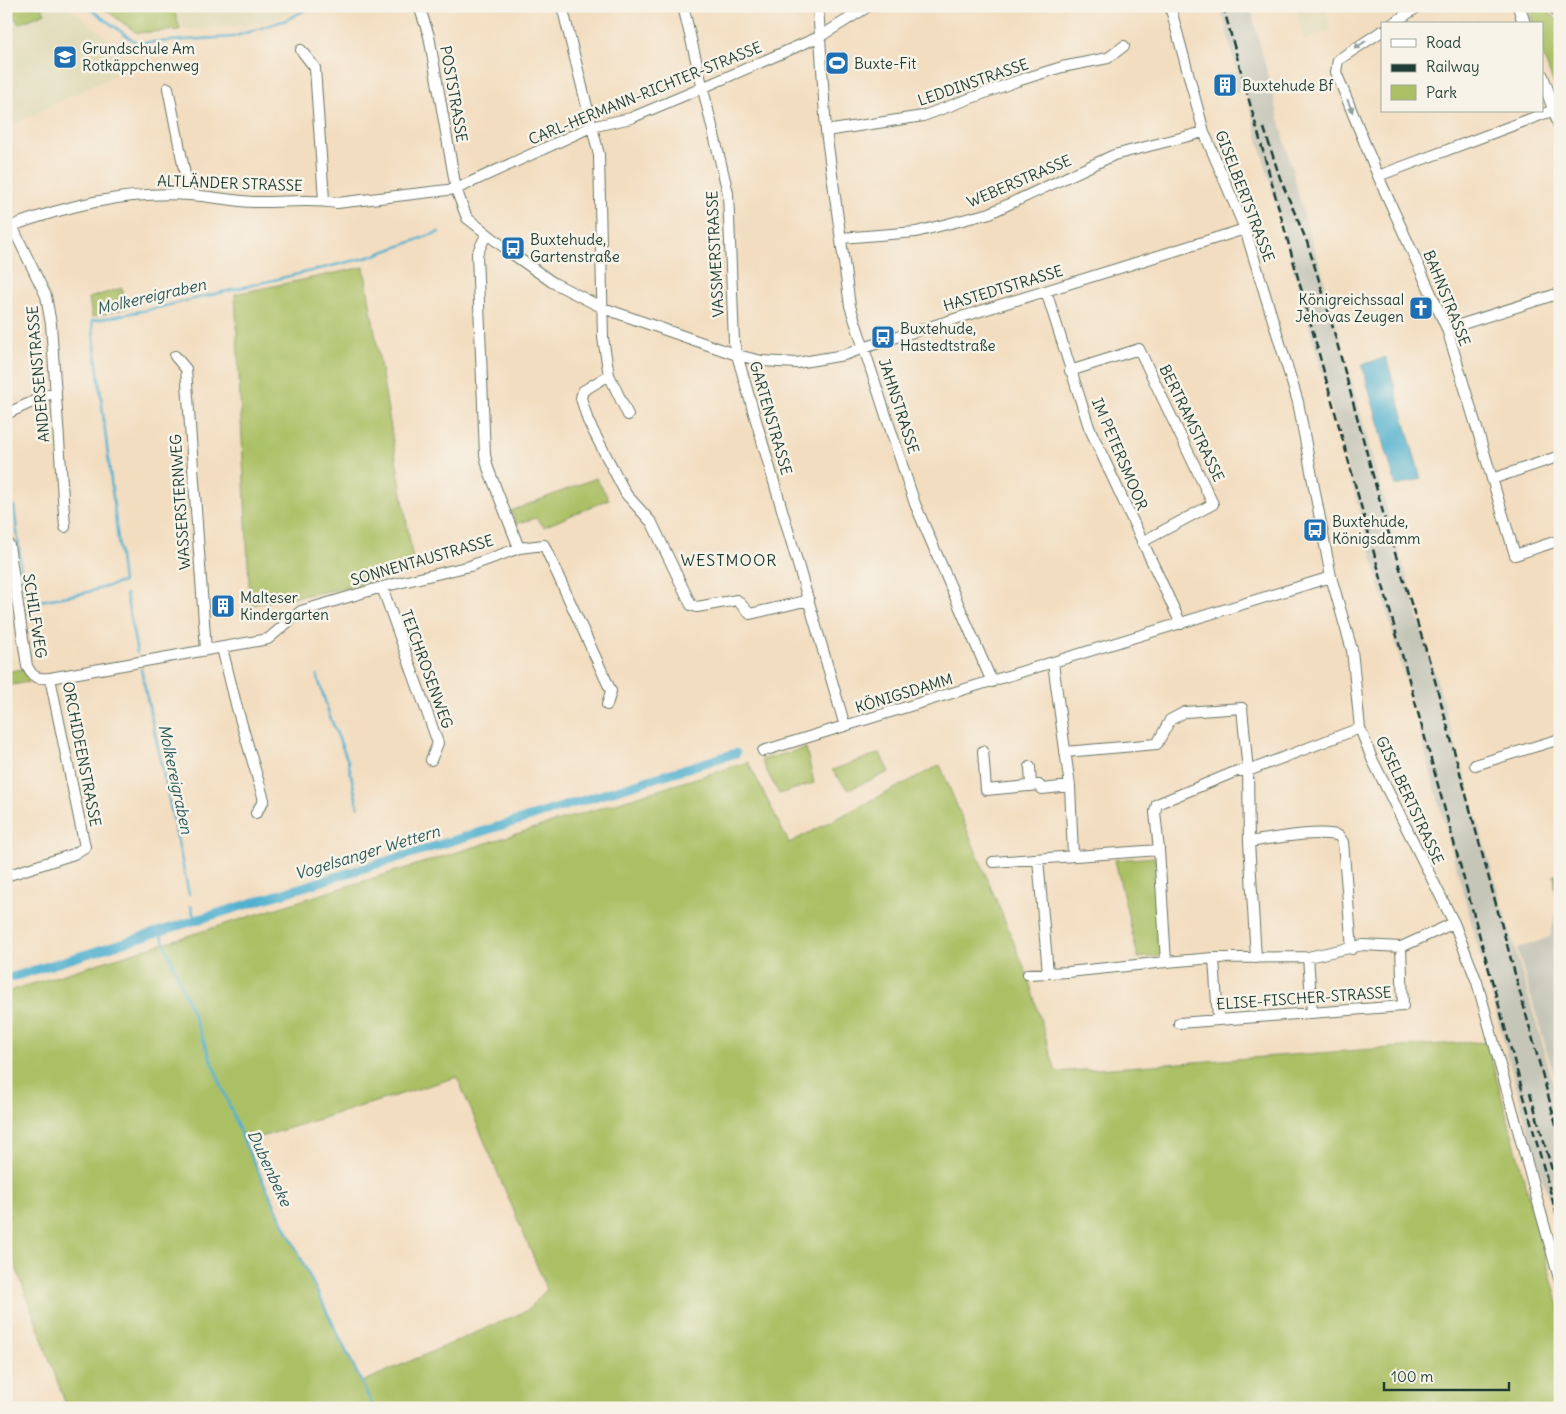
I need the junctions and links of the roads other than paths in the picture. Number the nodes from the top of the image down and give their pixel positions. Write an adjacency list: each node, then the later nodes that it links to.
1 (419, 6): 26 (street, POSTSTRASSE)
2 (562, 6): 22 (street)
3 (683, 6): 19 (street, VASSMERSTRASSE)
4 (818, 6): 14 (street, JAHNSTRASSE)
5 (869, 6): 14 (street, CARL-HERMANN-RICHTER-STRASSE)
6 (1170, 6): 24 (street, GISELBERTSTRASSE)
7 (1419, 6): 11 (street)
8 (1519, 6): 12 (street)
9 (1553, 6): 10 (street)
10 (1560, 12)
11 (1395, 22)
12 (1523, 22)
13 (1381, 31): 25 (street, BAHNSTRASSE, one-way to 25)
14 (821, 36): 19 (street, CARL-HERMANN-RICHTER-STRASSE); 23 (street, JAHNSTRASSE)
15 (1124, 46): 23 (street, LEDDINSTRASSE)
16 (300, 50): 28 (street)
17 (1544, 82): 20 (street)
18 (168, 88): 27 (street)
19 (702, 88): 22 (street, CARL-HERMANN-RICHTER-STRASSE); 39 (street, VASSMERSTRASSE)
20 (1554, 110): 21 (street); 25 (street)
21 (1560, 126)
22 (591, 127): 26 (street, CARL-HERMANN-RICHTER-STRASSE); 35 (street)
23 (826, 131): 32 (street, JAHNSTRASSE)
24 (1204, 132): 30 (street, GISELBERTSTRASSE); 32 (street, WEBERSTRASSE)
25 (1378, 176): 36 (street, BAHNSTRASSE)
26 (456, 189): 28 (street, ALTLÄNDER STRASSE); 31 (street, GARTENSTRASSE)
27 (189, 195): 28 (street, ALTLÄNDER STRASSE); 29 (street, ALTLÄNDER STRASSE)
28 (324, 200)
29 (9, 227): 42 (street, ANDERSENSTRASSE)
30 (1245, 229): 33 (street, HASTEDTSTRASSE); 52 (street, GISELBERTSTRASSE)
31 (486, 235): 35 (street, GARTENSTRASSE); 51 (street, SONNENTAUSTRASSE)
32 (841, 238): 37 (street, JAHNSTRASSE)
33 (1046, 291): 37 (street, HASTEDTSTRASSE); 40 (street, IM PETERSMOOR)
34 (1560, 293): 36 (street)
35 (603, 308): 39 (street, GARTENSTRASSE); 41 (street)
36 (1447, 329): 46 (street, BAHNSTRASSE)
37 (864, 348): 39 (street, HASTEDTSTRASSE); 61 (street, JAHNSTRASSE)
38 (175, 356): 58 (street, WASSERSTERNWEG)
39 (737, 356): 54 (street, GARTENSTRASSE)
40 (1070, 371): 50 (street, IM PETERSMOOR); 50 (street, BERTRAMSTRASSE)
41 (609, 375): 44 (street); 54 (street)
42 (56, 391): 43 (street); 47 (street, ANDERSENSTRASSE)
43 (6, 414)
44 (628, 415)
45 (1560, 456): 46 (street)
46 (1492, 479): 48 (street, BAHNSTRASSE)
47 (65, 527)
48 (1560, 540)
49 (6, 542): 60 (street, SCHILFWEG)
50 (1142, 542): 55 (street, IM PETERSMOOR)
51 (519, 548): 53 (street, SONNENTAUSTRASSE); 62 (street)
52 (1331, 577): 55 (street, KÖNIGSDAMM); 64 (street, GISELBERTSTRASSE)
53 (382, 586): 56 (street, SONNENTAUSTRASSE); 69 (street, TEICHROSENWEG)
54 (809, 600): 63 (street, GARTENSTRASSE)
55 (1181, 624): 59 (street, KÖNIGSDAMM)
56 (263, 640): 57 (street, ORCHIDEENSTRASSE)
57 (222, 648): 58 (street, ORCHIDEENSTRASSE); 75 (street)
58 (206, 650): 60 (street, ORCHIDEENSTRASSE)
59 (1053, 663): 61 (street, KÖNIGSDAMM); 68 (street)
60 (50, 678): 81 (street, ORCHIDEENSTRASSE)
61 (992, 682): 63 (street, KÖNIGSDAMM)
62 (608, 705)
63 (845, 726): 66 (street, KÖNIGSDAMM)
64 (1360, 728): 72 (street); 82 (street, GISELBERTSTRASSE)
65 (1560, 739): 70 (street)
66 (763, 751)
67 (983, 751): 73 (street)
68 (1065, 752): 72 (street); 74 (street)
69 (431, 760)
70 (1475, 765)
71 (1030, 767): 73 (street)
72 (1248, 771): 76 (street); 77 (street)
73 (1031, 786): 74 (street)
74 (1070, 786): 78 (street)
75 (256, 813)
76 (1249, 842): 84 (street); 87 (street)
77 (1159, 850): 78 (street); 88 (street)
78 (1073, 855): 79 (street)
79 (1038, 859): 80 (street); 89 (street)
80 (993, 862)
81 (6, 876)
82 (1454, 923): 83 (street); 94 (street, GISELBERTSTRASSE)
83 (1401, 948): 84 (street); 91 (street, ELISE-FISCHER-STRASSE)
84 (1352, 949): 85 (street)
85 (1308, 957): 87 (street); 91 (street)
86 (1214, 958): 87 (street); 88 (street); 92 (street)
87 (1256, 958)
88 (1166, 962): 89 (street)
89 (1048, 973): 90 (street)
90 (1028, 974)
91 (1312, 1012): 92 (street, ELISE-FISCHER-STRASSE)
92 (1218, 1019): 93 (street, ELISE-FISCHER-STRASSE)
93 (1179, 1023)
94 (1560, 1282)

